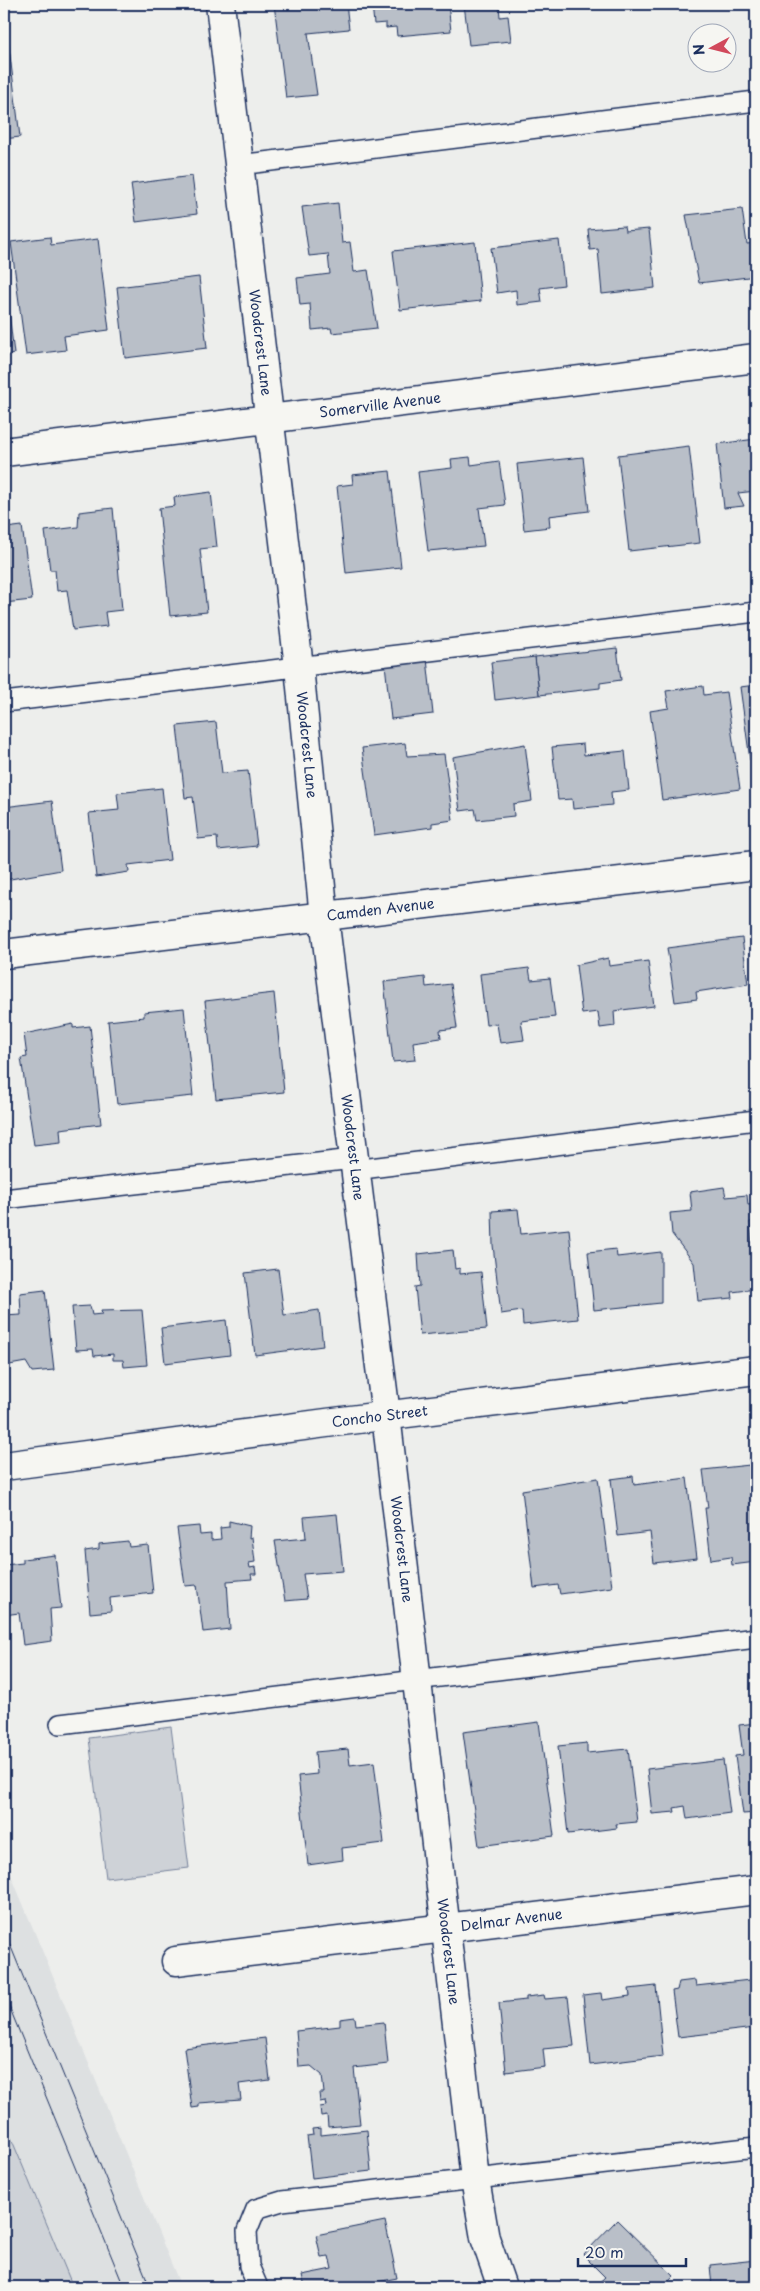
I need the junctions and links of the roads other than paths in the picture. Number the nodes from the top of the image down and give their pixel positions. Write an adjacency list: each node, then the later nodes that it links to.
1 (220, 4): 3 (street, Woodcrest Lane)
2 (756, 101): 3 (lane)
3 (239, 165): 5 (street, Woodcrest Lane)
4 (756, 358): 5 (street, Somerville Avenue)
5 (268, 418): 6 (street, Somerville Avenue); 8 (street, Woodcrest Lane)
6 (4, 452)
7 (756, 612): 8 (lane)
8 (299, 667): 9 (lane); 11 (street, Woodcrest Lane)
9 (4, 702)
10 (756, 865): 11 (street, Camden Avenue)
11 (324, 917): 12 (street, Camden Avenue); 14 (street, Woodcrest Lane)
12 (4, 954)
13 (756, 1120): 14 (lane)
14 (354, 1164): 15 (lane); 17 (street, Woodcrest Lane)
15 (4, 1199)
16 (756, 1370): 17 (street, Concho Street)
17 (386, 1415): 18 (street, Concho Street); 20 (street, Woodcrest Lane)
18 (4, 1466)
19 (756, 1638): 20 (lane)
20 (416, 1679): 21 (lane); 23 (street, Woodcrest Lane)
21 (60, 1724)
22 (756, 1890): 23 (street, Delmar Avenue)
23 (444, 1928): 24 (street, Delmar Avenue); 26 (street, Woodcrest Lane)
24 (176, 1961)
25 (756, 2147): 26 (lane)
26 (475, 2179): 27 (lane); 28 (street, Woodcrest Lane)
27 (258, 2287)
28 (502, 2287)

